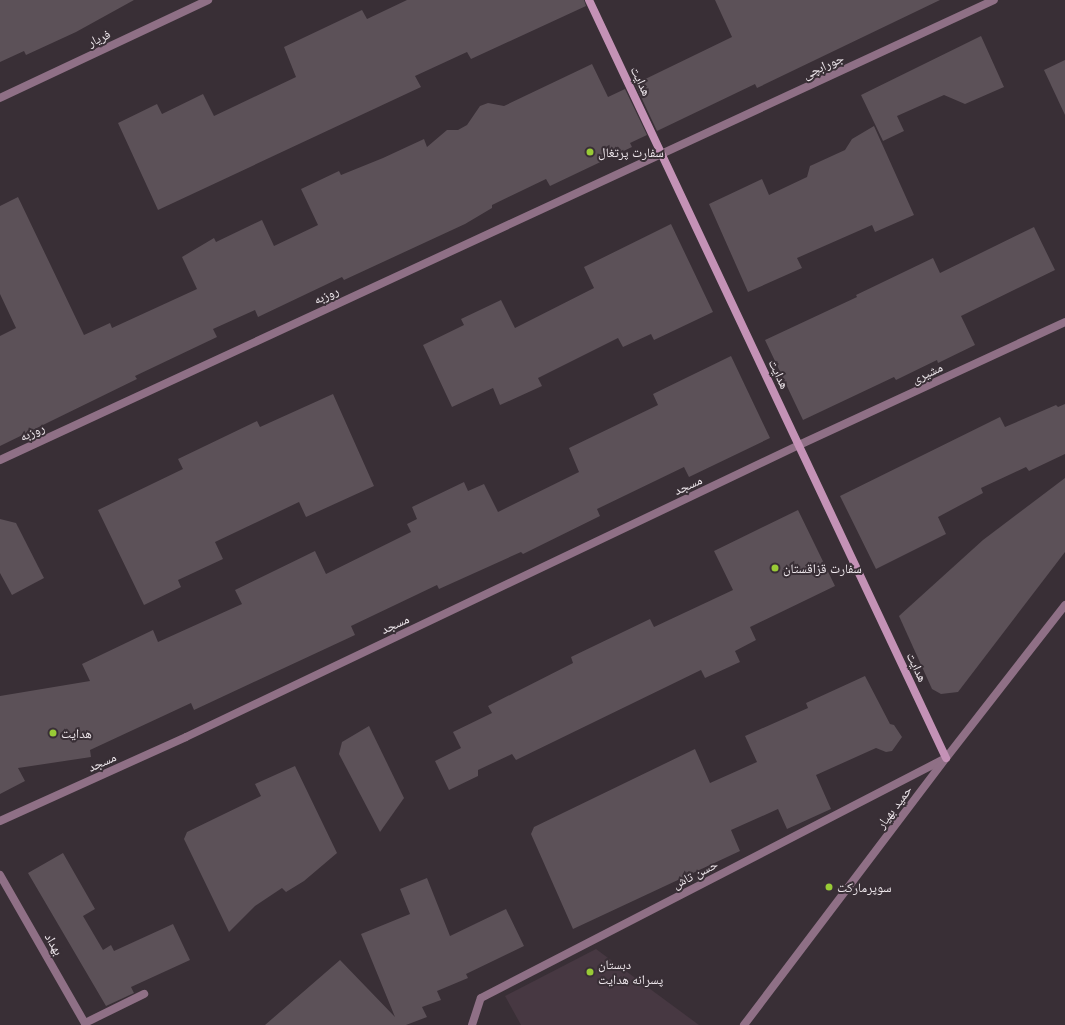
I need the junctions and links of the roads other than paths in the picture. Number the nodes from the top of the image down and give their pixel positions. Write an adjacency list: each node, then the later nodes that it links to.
1 (208, 0): 4 (street, فریار)
2 (589, 0): 5 (street, هدایت)
3 (994, 0): 5 (street, جورابچی)
4 (0, 98)
5 (662, 153): 7 (street, هدایت); 8 (street, روزبه)
6 (1065, 322): 7 (street, مشیری)
7 (799, 445): 10 (street, هدایت); 11 (street, مسجد)
8 (0, 460)
9 (1065, 605): 10 (street, حمید بهیار)
10 (946, 758): 15 (street, حسن تاش); 16 (street, حمید بهیار)
11 (0, 821)
12 (0, 875): 14 (street, بهداد)
13 (144, 994): 14 (street)
14 (86, 1024)
15 (472, 1025)
16 (744, 1025)

